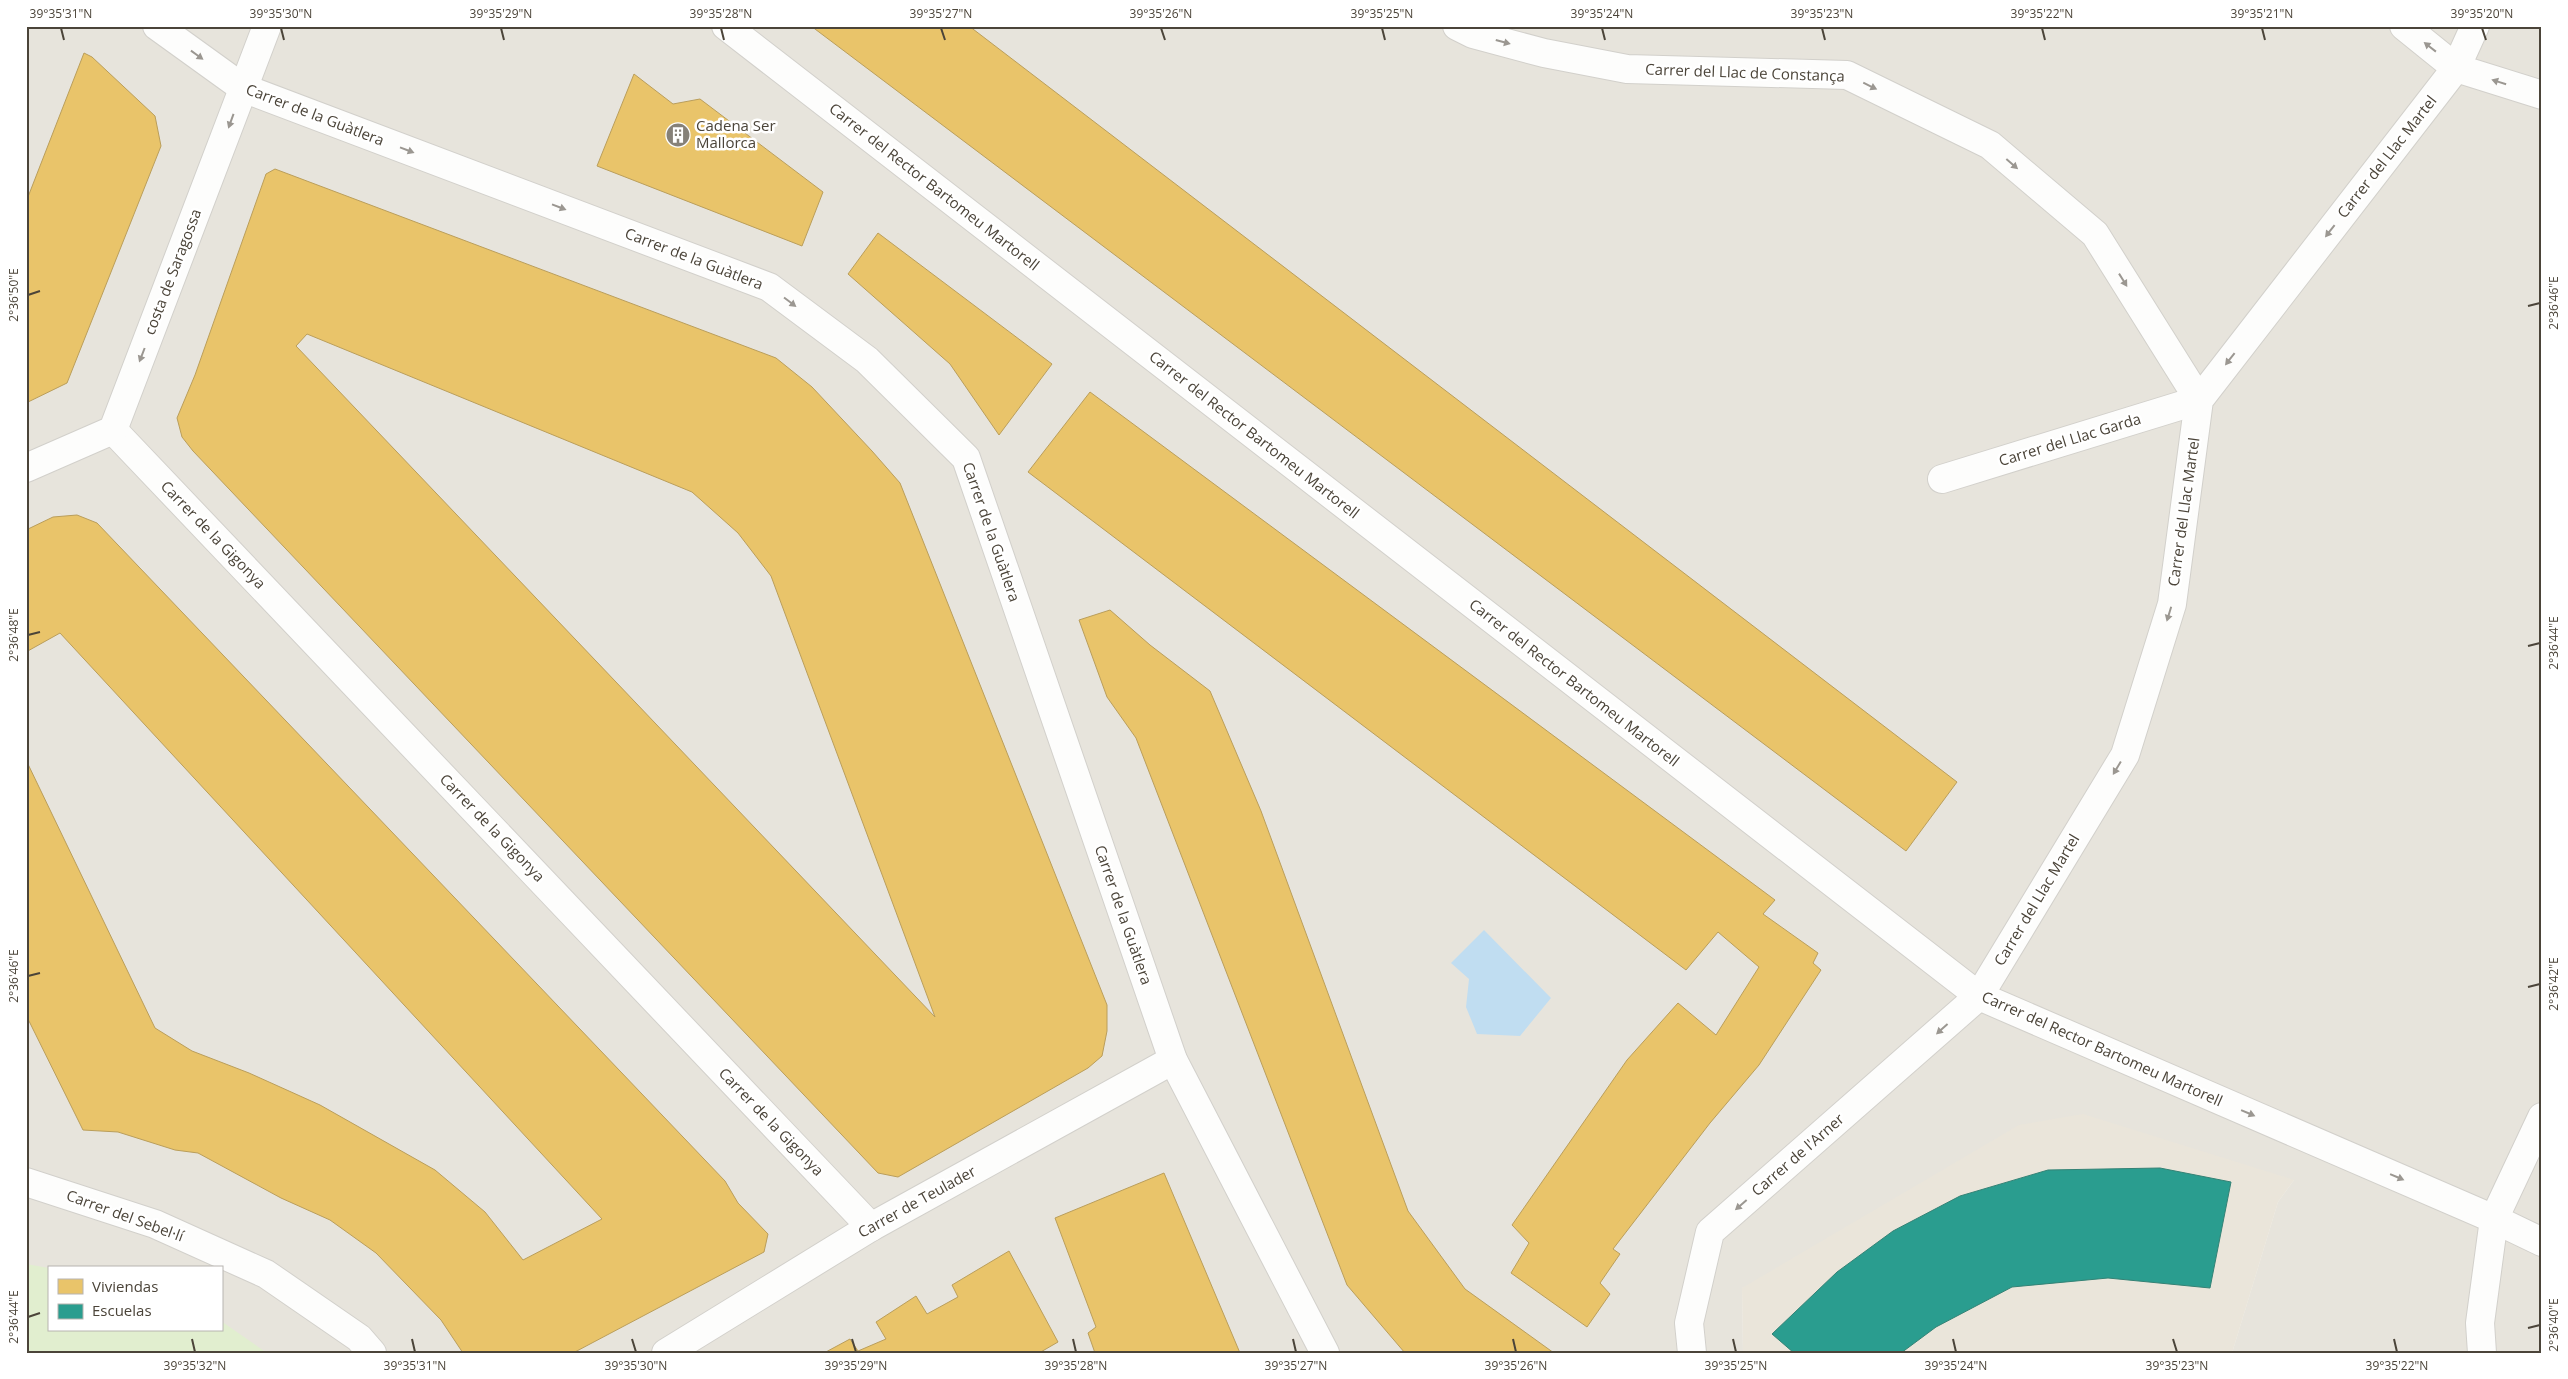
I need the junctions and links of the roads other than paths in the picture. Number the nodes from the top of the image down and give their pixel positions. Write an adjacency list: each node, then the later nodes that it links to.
1 (157, 26): 8 (street, Carrer de la Guàtlera, one-way to 8)
2 (267, 26): 8 (street, costa de Saragossa)
3 (726, 26): 14 (street, Carrer del Rector Bartomeu Martorell)
4 (1457, 26): 10 (street, Carrer del Llac de Constança, one-way to 10)
5 (2404, 26): 7 (street, one-way to 5)
6 (2475, 26): 7 (street, Carrer del Llac Martel)
7 (2456, 68): 9 (street, one-way to 7); 10 (street, Carrer del Llac Martel, one-way to 10)
8 (243, 88): 11 (street, costa de Saragossa, one-way to 11); 15 (street, Carrer de la Guàtlera, one-way to 15)
9 (2542, 96)
10 (2198, 400): 13 (street, Carrer del Llac Garda); 14 (street, Carrer del Llac Martel, one-way to 14)
11 (113, 430): 12 (street); 19 (street, Carrer de la Gigonya)
12 (26, 468)
13 (1942, 480)
14 (1979, 996): 18 (street, Carrer del Rector Bartomeu Martorell, one-way to 18); 24 (street, Carrer de l'Arner, one-way to 24)
15 (1173, 1060): 19 (street, Carrer de Teulader); 23 (street, Carrer de la Guàtlera)
16 (2542, 1117): 18 (street)
17 (26, 1182): 21 (street, Carrer del Sebel·lí)
18 (2494, 1219): 20 (street, Carrer del Rector Bartomeu Martorell); 25 (street)
19 (871, 1227): 22 (street, Carrer de Teulader)
20 (2542, 1242)
21 (372, 1353)
22 (666, 1353)
23 (1325, 1353)
24 (1692, 1353)
25 (2482, 1353)

